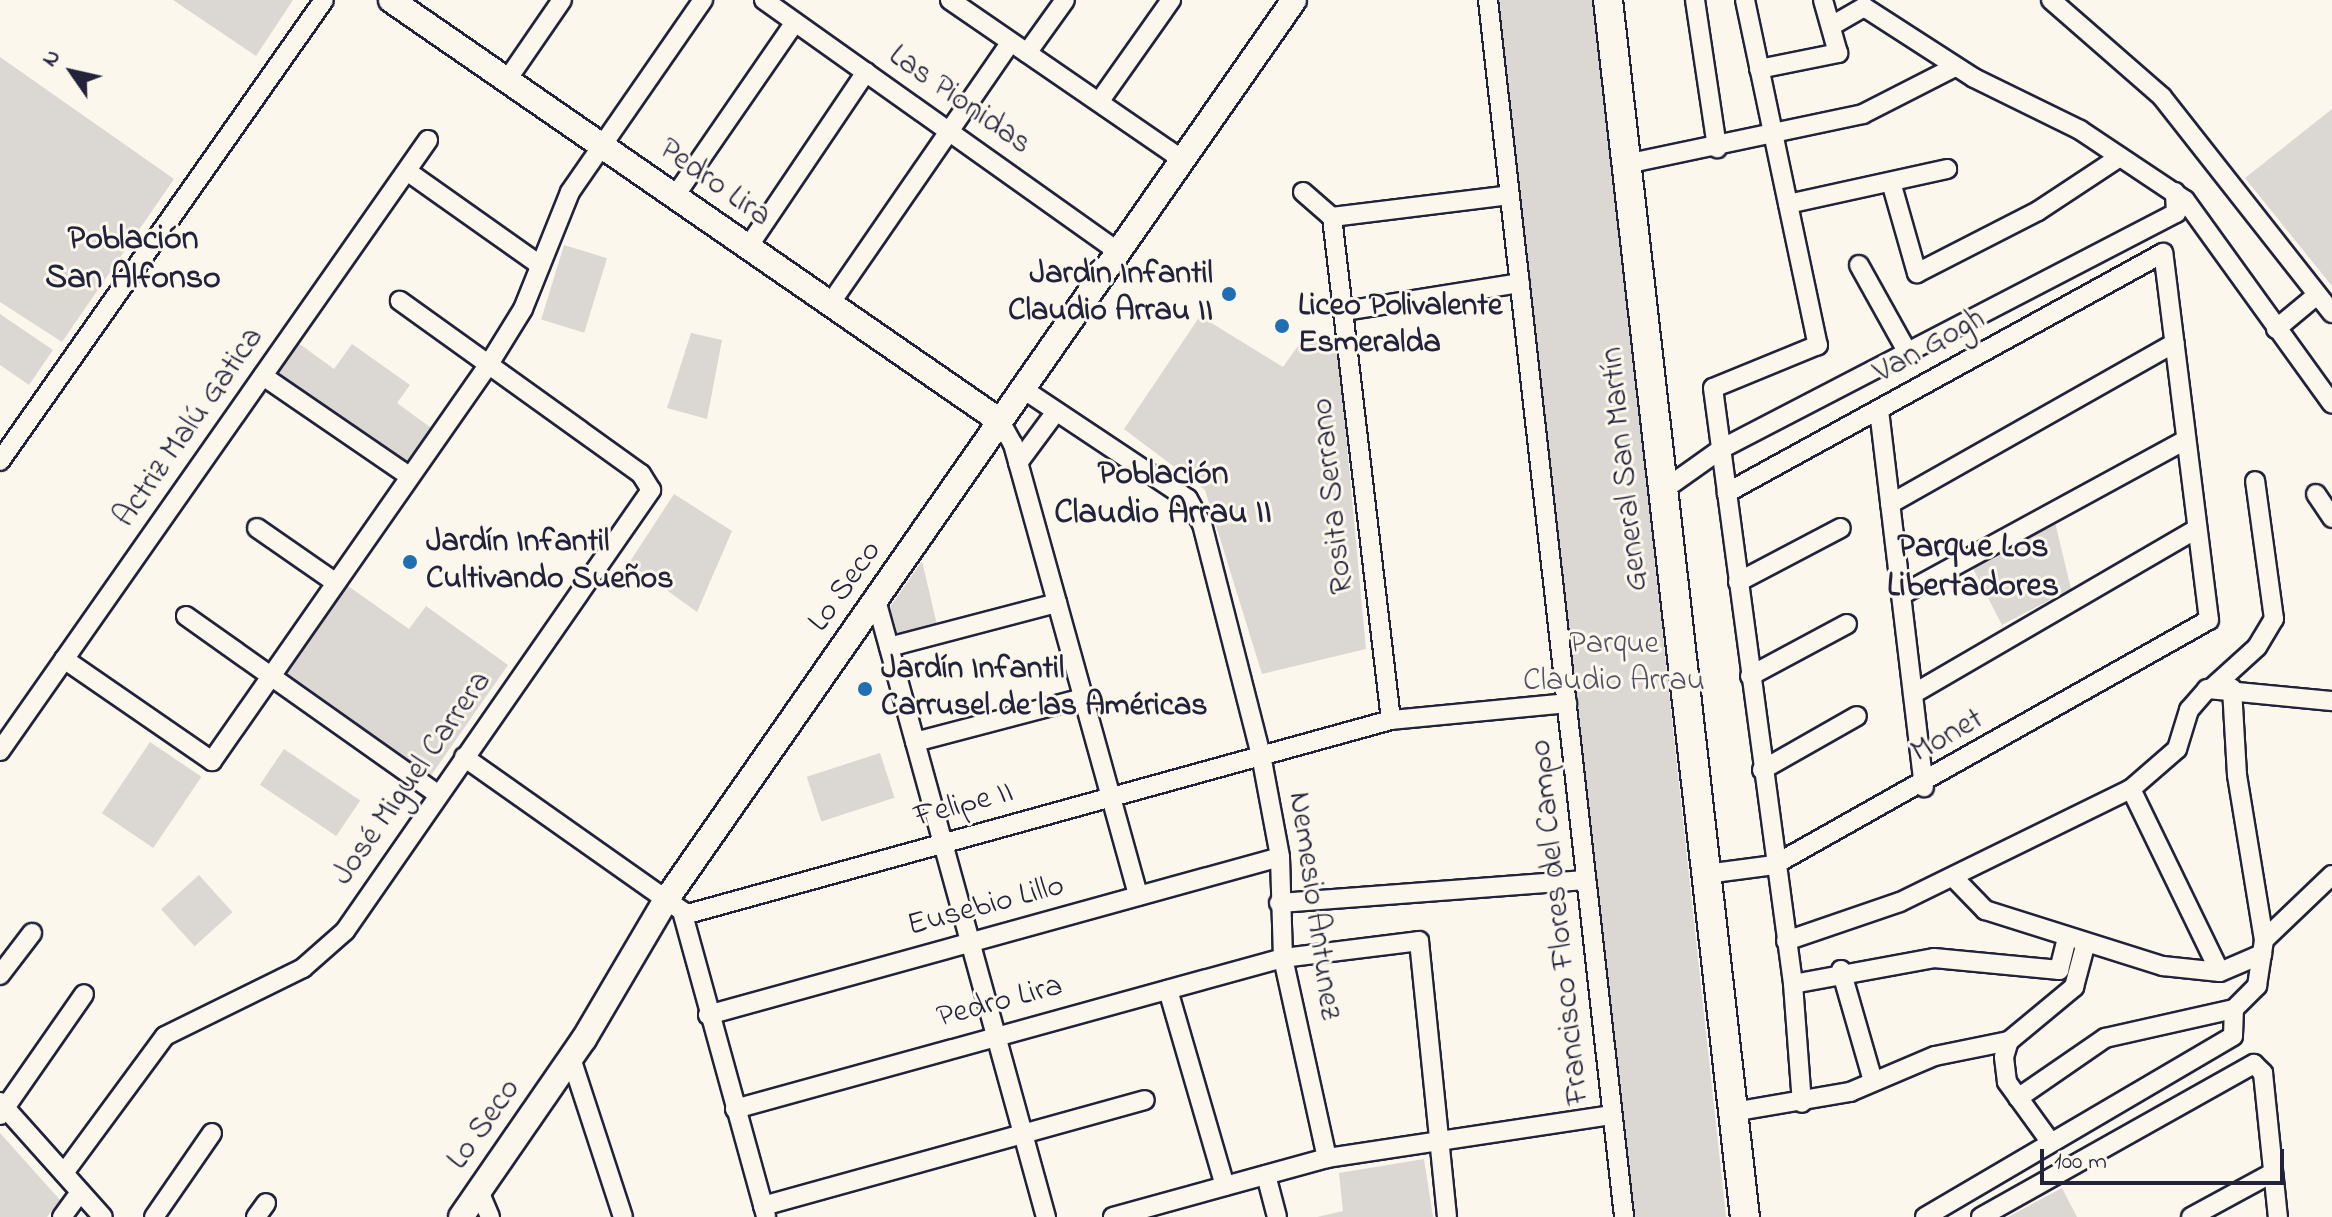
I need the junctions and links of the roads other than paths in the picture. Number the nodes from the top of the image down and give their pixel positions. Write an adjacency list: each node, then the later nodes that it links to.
1 (324, 0): 64 (street)
2 (391, 0): 23 (main road, Pedro Lira)
3 (562, 0): 23 (street)
4 (703, 0): 28 (street)
5 (764, 0): 16 (street, Las Pionidas)
6 (952, 0): 18 (street)
7 (1065, 0): 19 (street)
8 (1171, 0): 24 (street)
9 (1294, 0): 31 (main road, Lo Seco)
10 (1488, 0): 38 (street, Francisco Flores del Campo)
11 (1608, 0): 32 (main road, General San Martín)
12 (1695, 0): 29 (street)
13 (1745, 0): 21 (street)
14 (1823, 0): 17 (street)
15 (2051, 0): 47 (street)
16 (795, 22): 22 (street, Las Pionidas); 39 (street)
17 (1833, 25): 20 (street); 21 (street)
18 (1011, 42): 19 (street); 25 (street)
19 (1027, 53): 24 (street)
20 (1955, 67): 26 (street); 30 (street)
21 (1759, 69): 26 (street)
22 (866, 72): 25 (street, Las Pionidas); 42 (street)
23 (507, 80): 28 (main road, Pedro Lira)
24 (1099, 102): 31 (street)
25 (949, 131): 43 (street, Las Pionidas); 49 (street)
26 (1773, 137): 29 (street); 40 (street)
27 (428, 140): 34 (street, Actriz Malú Gatica)
28 (601, 145): 39 (main road, Pedro Lira); 44 (street)
29 (1717, 148): 32 (street)
30 (2120, 157): 35 (street); 37 (street)
31 (1183, 160): 43 (main road, Lo Seco)
32 (1626, 164): 68 (main road, General San Martín)
33 (1947, 169): 35 (street)
34 (407, 171): 44 (street); 56 (street, Actriz Malú Gatica)
35 (1891, 182): 40 (street)
36 (1303, 192): 41 (street)
37 (2175, 192): 52 (street); 54 (street)
38 (1510, 195): 41 (street); 46 (street, Francisco Flores del Campo)
39 (675, 196): 42 (main road, Pedro Lira)
40 (1788, 204): 63 (street)
41 (1332, 217): 50 (street, Rosita Serrano)
42 (748, 247): 49 (main road, Pedro Lira)
43 (1119, 252): 57 (main road, Lo Seco)
44 (540, 265): 55 (street)
45 (1859, 265): 54 (street)
46 (1520, 283): 50 (street); 91 (street, Francisco Flores del Campo)
47 (2317, 295): 51 (street); 52 (street)
48 (400, 301): 55 (street)
49 (830, 304): 61 (main road, Pedro Lira)
50 (1345, 311): 93 (street, Rosita Serrano)
51 (2332, 313)
52 (2276, 329): 58 (street)
53 (2175, 343): 59 (street, Van Gogh); 62 (street); 71 (street)
54 (1909, 355): 63 (street)
55 (489, 364): 66 (street); 97 (street, José Miguel Carrera)
56 (263, 376): 66 (street); 84 (street, Actriz Malú Gatica)
57 (1023, 389): 60 (street, Nemesio Antunez); 61 (main road, Lo Seco)
58 (2332, 404)
59 (1879, 410): 69 (street, Van Gogh); 71 (street)
60 (1055, 413): 65 (street); 96 (street, Nemesio Antunez)
61 (1000, 421): 65 (street); 79 (main road, Lo Seco)
62 (2185, 440): 75 (street); 78 (street)
63 (1721, 449): 68 (street); 69 (street)
64 (0, 461)
65 (1018, 463): 80 (street)
66 (409, 476): 77 (street)
67 (2255, 481): 87 (street)
68 (1662, 491): 106 (main road, General San Martín)
69 (1727, 493): 76 (street)
70 (2316, 494): 72 (street)
71 (1890, 504): 78 (street)
72 (2332, 518)
73 (257, 528): 77 (street)
74 (1841, 528): 76 (street)
75 (2197, 529): 88 (street); 99 (street, Monet)
76 (1738, 582): 86 (street)
77 (336, 583): 85 (street)
78 (1903, 594): 88 (street)
79 (876, 600): 83 (street); 112 (main road, Lo Seco)
80 (1057, 603): 83 (street); 89 (street)
81 (186, 616): 85 (street)
82 (1847, 624): 86 (street)
83 (889, 647): 94 (street)
84 (64, 659): 85 (street); 95 (street, Actriz Malú Gatica)
85 (270, 675): 101 (street)
86 (1750, 676): 98 (street)
87 (2223, 688): 90 (street); 100 (street); 118 (street)
88 (1913, 694): 99 (street)
89 (1083, 698): 94 (street); 102 (street)
90 (2332, 701)
91 (1567, 703): 93 (street, Felipe II); 109 (street, Francisco Flores del Campo)
92 (1857, 716): 98 (street)
93 (1391, 720): 96 (street, Felipe II)
94 (915, 742): 103 (street)
95 (0, 751)
96 (1261, 755): 102 (street, Felipe II); 104 (street, Nemesio Antunez)
97 (464, 757): 101 (street, José Miguel Carrera); 112 (street)
98 (1762, 770): 105 (street)
99 (1924, 787): 105 (street, Monet)
100 (2131, 789): 108 (street); 121 (street)
101 (437, 794): 144 (street, José Miguel Carrera)
102 (1110, 797): 103 (street, Felipe II); 110 (street)
103 (943, 843): 112 (street, Felipe II); 116 (street)
104 (1280, 857): 110 (street, Eusebio Lillo); 111 (street, Nemesio Antunez)
105 (1774, 865): 106 (street, Monet); 114 (street)
106 (1706, 874): 137 (main road, General San Martín)
107 (2332, 875): 118 (street)
108 (1954, 878): 114 (street); 115 (street)
109 (1586, 880): 111 (street); 138 (street, Francisco Flores del Campo)
110 (1138, 896): 116 (street, Eusebio Lillo)
111 (1279, 903): 119 (street, Nemesio Antunez)
112 (675, 908): 127 (street); 130 (main road, Lo Seco)
113 (32, 933): 122 (street)
114 (1786, 941): 123 (street)
115 (2066, 941): 117 (street); 120 (street)
116 (970, 943): 127 (street, Eusebio Lillo); 128 (street)
117 (2085, 946): 121 (street); 129 (street)
118 (2263, 947): 121 (street); 126 (street)
119 (1283, 958): 124 (street, Pedro Lira); 141 (street, Pedro Lira); 143 (street, Nemesio Antunez)
120 (1841, 970): 123 (street); 131 (street)
121 (2220, 972)
122 (0, 975)
123 (1793, 984): 134 (street)
124 (1168, 990): 128 (street, Pedro Lira); 147 (street)
125 (84, 994): 135 (street)
126 (2234, 1009): 132 (street); 142 (street)
127 (708, 1015): 136 (street)
128 (996, 1037): 136 (street, Pedro Lira); 140 (street)
129 (2009, 1041): 131 (street); 132 (street)
130 (571, 1058): 148 (main road, Lo Seco); 156 (street)
131 (1873, 1081): 134 (street)
132 (2018, 1098): 142 (street)
133 (1145, 1100): 140 (street)
134 (1802, 1103): 137 (street)
135 (2, 1108): 144 (street)
136 (735, 1109): 150 (street)
137 (1733, 1112): 162 (main road, General San Martín)
138 (1612, 1115): 141 (street); 161 (street, Francisco Flores del Campo)
139 (212, 1133): 153 (street)
140 (1023, 1134): 150 (street); 157 (street)
141 (1435, 1138): 143 (street); 160 (street)
142 (2049, 1140): 163 (street)
143 (1327, 1158): 146 (street)
144 (64, 1173): 149 (street)
145 (2272, 1173): 164 (street); 165 (street); 166 (street)
146 (1266, 1175): 147 (street); 159 (street)
147 (1225, 1186): 158 (street)
148 (479, 1191): 154 (main road, Lo Seco); 155 (street)
149 (80, 1192): 151 (street); 152 (street)
150 (765, 1212)
151 (62, 1217)
152 (103, 1217)
153 (154, 1217)
154 (461, 1217)
155 (490, 1217)
156 (623, 1217)
157 (1046, 1217)
158 (1113, 1217)
159 (1277, 1217)
160 (1447, 1217)
161 (1624, 1217)
162 (1745, 1217)
163 (1925, 1217)
164 (1981, 1217)
165 (2191, 1217)
166 (2278, 1217)

